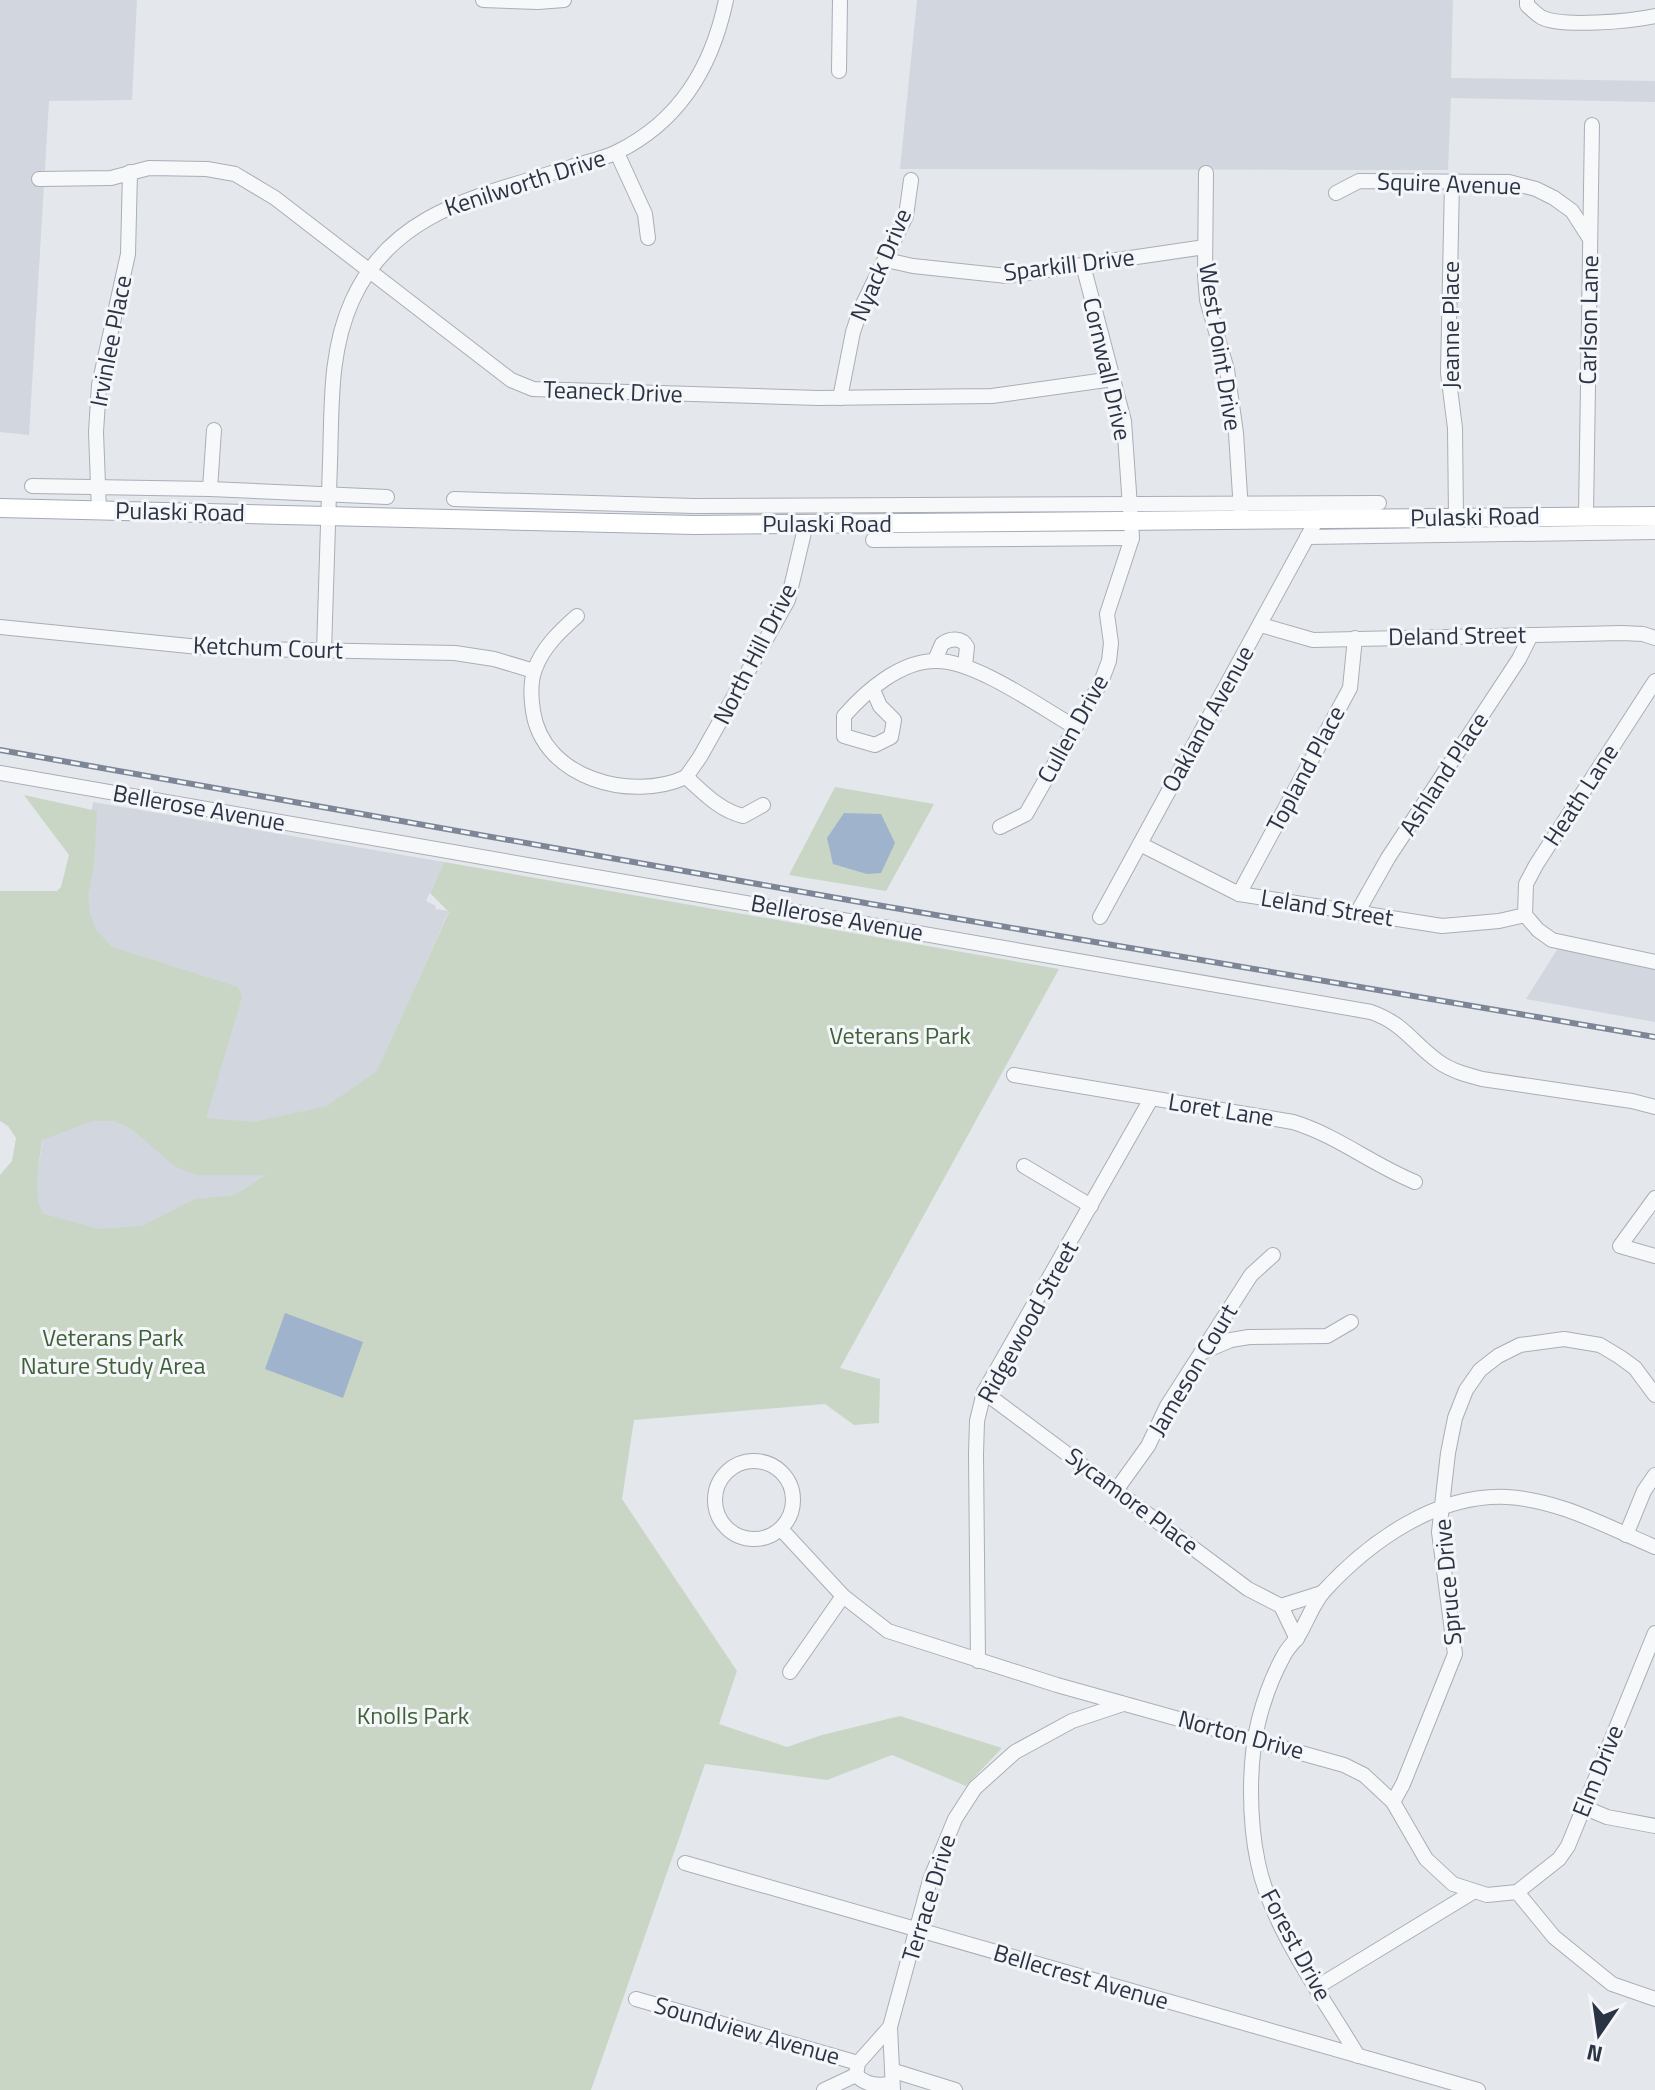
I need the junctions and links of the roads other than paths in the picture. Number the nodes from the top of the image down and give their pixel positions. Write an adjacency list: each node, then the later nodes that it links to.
1 (483, 0): 2 (street)
2 (564, 0)
3 (726, 0): 9 (street, Kenilworth Drive)
4 (840, 0): 7 (street)
5 (1527, 0): 6 (street)
6 (1655, 16)
7 (839, 71)
8 (1592, 125): 17 (street, Carlson Lane)
9 (617, 153): 16 (street); 21 (street, Kenilworth Drive)
10 (130, 172): 12 (street, Teaneck Drive); 21 (street, Teaneck Drive); 26 (street, Irvinlee Place)
11 (1206, 173): 18 (street, West Point Drive)
12 (39, 179)
13 (911, 180): 19 (street, Nyack Drive)
14 (1452, 182): 15 (street, Squire Avenue); 17 (street, Squire Avenue); 39 (street, Jeanne Place)
15 (1336, 193)
16 (648, 238)
17 (1590, 240): 37 (street, Carlson Lane)
18 (1205, 247): 20 (street, Sparkill Drive); 35 (street, West Point Drive)
19 (886, 260): 20 (street, Sparkill Drive); 23 (street, Nyack Drive)
20 (1083, 265): 22 (street, Cornwall Drive)
21 (369, 270): 23 (street, Teaneck Drive); 28 (street, Kenilworth Drive)
22 (1113, 379): 23 (street, Teaneck Drive); 42 (street, Cornwall Drive)
23 (840, 398)
24 (214, 430): 27 (street)
25 (32, 486): 26 (street)
26 (98, 489): 27 (street); 34 (street, Irvinlee Place)
27 (210, 489): 28 (street)
28 (329, 495): 29 (street); 38 (street, Kenilworth Drive)
29 (387, 497)
30 (454, 499): 31 (street)
31 (508, 501): 36 (street); 41 (street)
32 (1379, 503): 35 (street)
33 (0, 508): 34 (main road, Pulaski Road)
34 (99, 511): 38 (main road, Pulaski Road)
35 (1242, 511): 42 (main road, Pulaski Road); 44 (main road, Pulaski Road)
36 (694, 515): 41 (main road, Pulaski Road); 42 (street); 43 (main road, Pulaski Road)
37 (1586, 515): 39 (main road, Pulaski Road); 40 (main road, Pulaski Road)
38 (328, 516): 41 (main road, Pulaski Road); 53 (street, Kenilworth Drive)
39 (1456, 516): 44 (main road, Pulaski Road)
40 (1655, 516)
41 (507, 520)
42 (1131, 521): 43 (main road, Pulaski Road); 46 (street); 59 (street, Cullen Drive)
43 (806, 524): 61 (street, North Hill Drive)
44 (1311, 529): 45 (street); 48 (street, Oakland Avenue)
45 (1655, 532)
46 (873, 540)
47 (577, 616): 56 (street)
48 (1261, 625): 51 (street, Deland Street); 64 (street, Oakland Avenue)
49 (0, 627): 53 (street, Ketchum Court)
50 (1531, 635): 51 (street, Deland Street); 52 (street, Deland Street); 66 (street, Ashland Place)
51 (1355, 638): 65 (street, Topland Place)
52 (1655, 638)
53 (324, 651): 56 (street, Ketchum Court)
54 (935, 660): 55 (street); 55 (street); 57 (street)
55 (965, 665): 59 (street)
56 (534, 671): 61 (street)
57 (873, 690)
58 (1653, 690): 67 (street, Heath Lane)
59 (1075, 727): 63 (street, Cullen Drive)
60 (0, 773): 72 (street, Bellerose Avenue)
61 (686, 777): 62 (street)
62 (763, 805)
63 (1000, 827)
64 (1140, 844): 65 (street, Leland Street); 68 (street, Oakland Avenue)
65 (1239, 894): 66 (street, Leland Street)
66 (1357, 913): 67 (street, Leland Street)
67 (1525, 915): 69 (street)
68 (1100, 917)
69 (1655, 962)
70 (1014, 1075): 71 (street, Loret Lane)
71 (1151, 1099): 74 (street, Loret Lane); 76 (street, Ridgewood Street)
72 (1655, 1107)
73 (1024, 1166): 76 (street)
74 (1415, 1182)
75 (1655, 1198): 78 (street)
76 (1091, 1206): 81 (street, Ridgewood Street)
77 (1273, 1255): 80 (street, Jameson Court)
78 (1655, 1256)
79 (1351, 1322): 80 (street)
80 (1203, 1352): 84 (street, Jameson Court)
81 (984, 1392): 84 (street, Sycamore Place); 94 (street, Ridgewood Street)
82 (1655, 1395): 85 (street, Spruce Drive)
83 (1655, 1475): 87 (street)
84 (1117, 1489): 91 (street, Sycamore Place)
85 (1441, 1508): 87 (street, Forest Drive); 89 (street, Forest Drive); 98 (street, Spruce Drive)
86 (781, 1529): 86 (street); 90 (street, Norton Drive)
87 (1626, 1535): 88 (street, Forest Drive)
88 (1655, 1547)
89 (1322, 1593): 91 (street); 93 (street, Forest Drive)
90 (843, 1596): 94 (street, Norton Drive); 95 (street)
91 (1281, 1606): 93 (street)
92 (1655, 1633): 99 (street, Elm Drive)
93 (1297, 1639): 97 (street, Forest Drive)
94 (978, 1661): 96 (street, Norton Drive)
95 (790, 1672)
96 (1124, 1704): 97 (street, Norton Drive); 104 (street, Terrace Drive)
97 (1256, 1739): 98 (street, Norton Drive); 105 (street, Forest Drive)
98 (1393, 1802): 102 (street, Norton Drive)
99 (1583, 1807): 100 (street); 103 (street, Elm Drive)
100 (1655, 1826)
101 (685, 1863): 104 (street, Bellecrest Avenue)
102 (1473, 1892): 103 (street); 105 (street)
103 (1517, 1892): 107 (street)
104 (917, 1930): 108 (street, Terrace Drive); 109 (street, Bellecrest Avenue)
105 (1317, 1987): 109 (street, Forest Drive)
106 (636, 1999): 110 (street, Soundview Avenue)
107 (1655, 1999)
108 (890, 2027): 110 (street); 111 (street, Terrace Drive)
109 (1358, 2056): 114 (street, Bellecrest Avenue)
110 (857, 2069): 111 (street, Soundview Avenue); 112 (street)
111 (893, 2081): 113 (street)
112 (824, 2090)
113 (955, 2090)
114 (1478, 2090)

